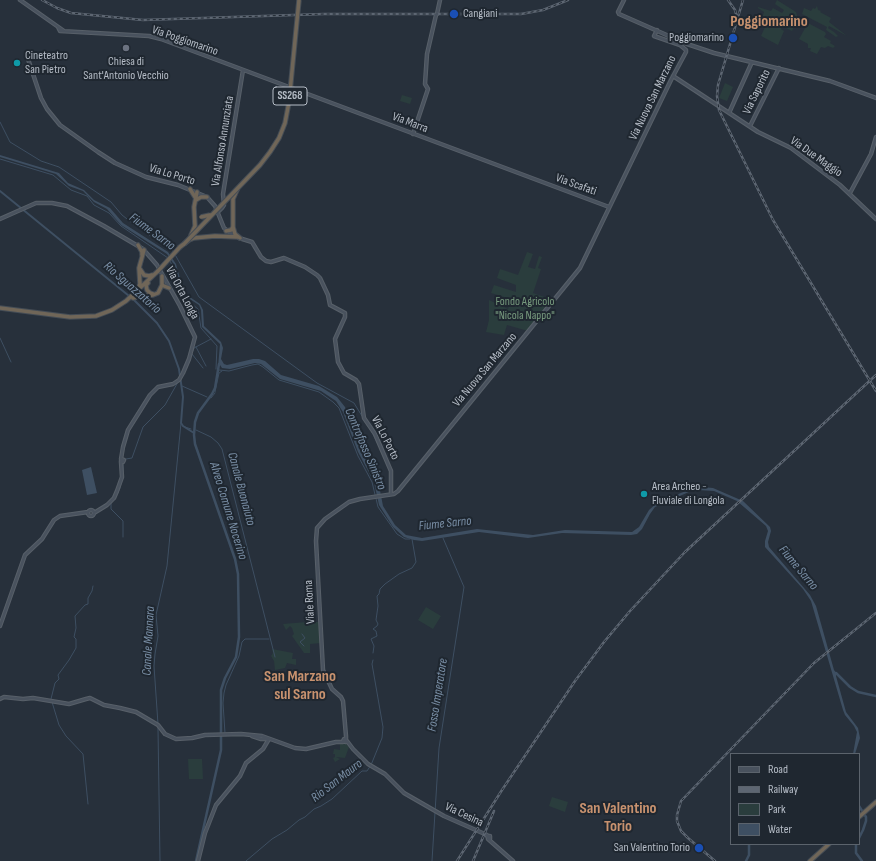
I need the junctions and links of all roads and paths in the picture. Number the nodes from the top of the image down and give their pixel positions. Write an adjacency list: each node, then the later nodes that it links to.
1 (20, 0): 9 (street, Via Poggiomarino)
2 (299, 0): 17 (highway, SS268, bridge)
3 (440, 0): 15 (street)
4 (624, 0): 5 (street, Via Saporito)
5 (657, 30): 7 (street, Via Saporito); 10 (street, Via Nuova San Marzano)
6 (28, 59): 19 (street, Via Lo Porto)
7 (752, 62): 8 (street, Via Saporito); 13 (street)
8 (779, 68): 12 (street); 14 (street, Via Saporito)
9 (243, 70): 11 (street, Via Poggiomarino); 26 (street, Via Alfonso Annunziata)
10 (673, 76): 13 (street, Via Due Maggio); 25 (street, Via Nuova San Marzano)
11 (278, 83): 15 (street, Via Marra)
12 (876, 98)
13 (729, 113): 14 (street, Via Due Maggio)
14 (750, 126): 21 (street, Via Due Maggio)
15 (413, 134): 18 (street, Via Marra)
16 (876, 137): 21 (street)
17 (246, 180): 24 (highway, SS268, bridge); 29 (highway, SS268, bridge)
18 (536, 180): 25 (street, Via Scafati)
19 (190, 189): 20 (street, Via Lo Porto); 23 (highway, SS268)
20 (198, 192): 22 (street, Via Lo Porto); 23 (highway, SS268)
21 (850, 193): 28 (street, Via Due Maggio)
22 (207, 197): 23 (highway); 26 (street, Via Lo Porto)
23 (196, 199): 24 (highway, SS268, bridge); 33 (highway, SS268, bridge)
24 (221, 205): 33 (highway, SS268, bridge)
25 (609, 208): 43 (street, Via Nuova San Marzano)
26 (218, 212): 30 (street, Via Lo Porto)
27 (0, 219): 34 (street)
28 (876, 219)
29 (233, 227): 30 (highway); 32 (highway)
30 (225, 230): 31 (highway); 32 (street, Via Lo Porto)
31 (221, 236): 32 (highway, SS268); 35 (highway, SS268, bridge)
32 (239, 238): 43 (street, Via Lo Porto)
33 (184, 244): 35 (highway, SS268, bridge)
34 (138, 245): 36 (highway)
35 (180, 247): 38 (highway, SS268, bridge)
36 (144, 253): 37 (highway); 39 (street, Via Orta Longa)
37 (140, 265): 38 (highway); 41 (highway)
38 (156, 272): 40 (highway, SS268); 41 (highway, SS268)
39 (162, 276): 40 (highway)
40 (164, 287): 41 (highway, SS268); 44 (street, Via Orta Longa)
41 (134, 296): 42 (highway, SS268)
42 (0, 308)
43 (391, 494): 49 (street, Viale Roma)
44 (93, 512): 45 (street); 45 (street)
45 (87, 513): 46 (street)
46 (0, 626)
47 (0, 700): 48 (street)
48 (268, 740): 49 (street); 54 (street)
49 (345, 741): 55 (street, Via Cesina)
50 (876, 803): 51 (highway)
51 (860, 817)
52 (828, 845): 56 (highway)
53 (831, 845): 57 (highway)
54 (198, 861)
55 (513, 861)
56 (810, 861)
57 (813, 861)

